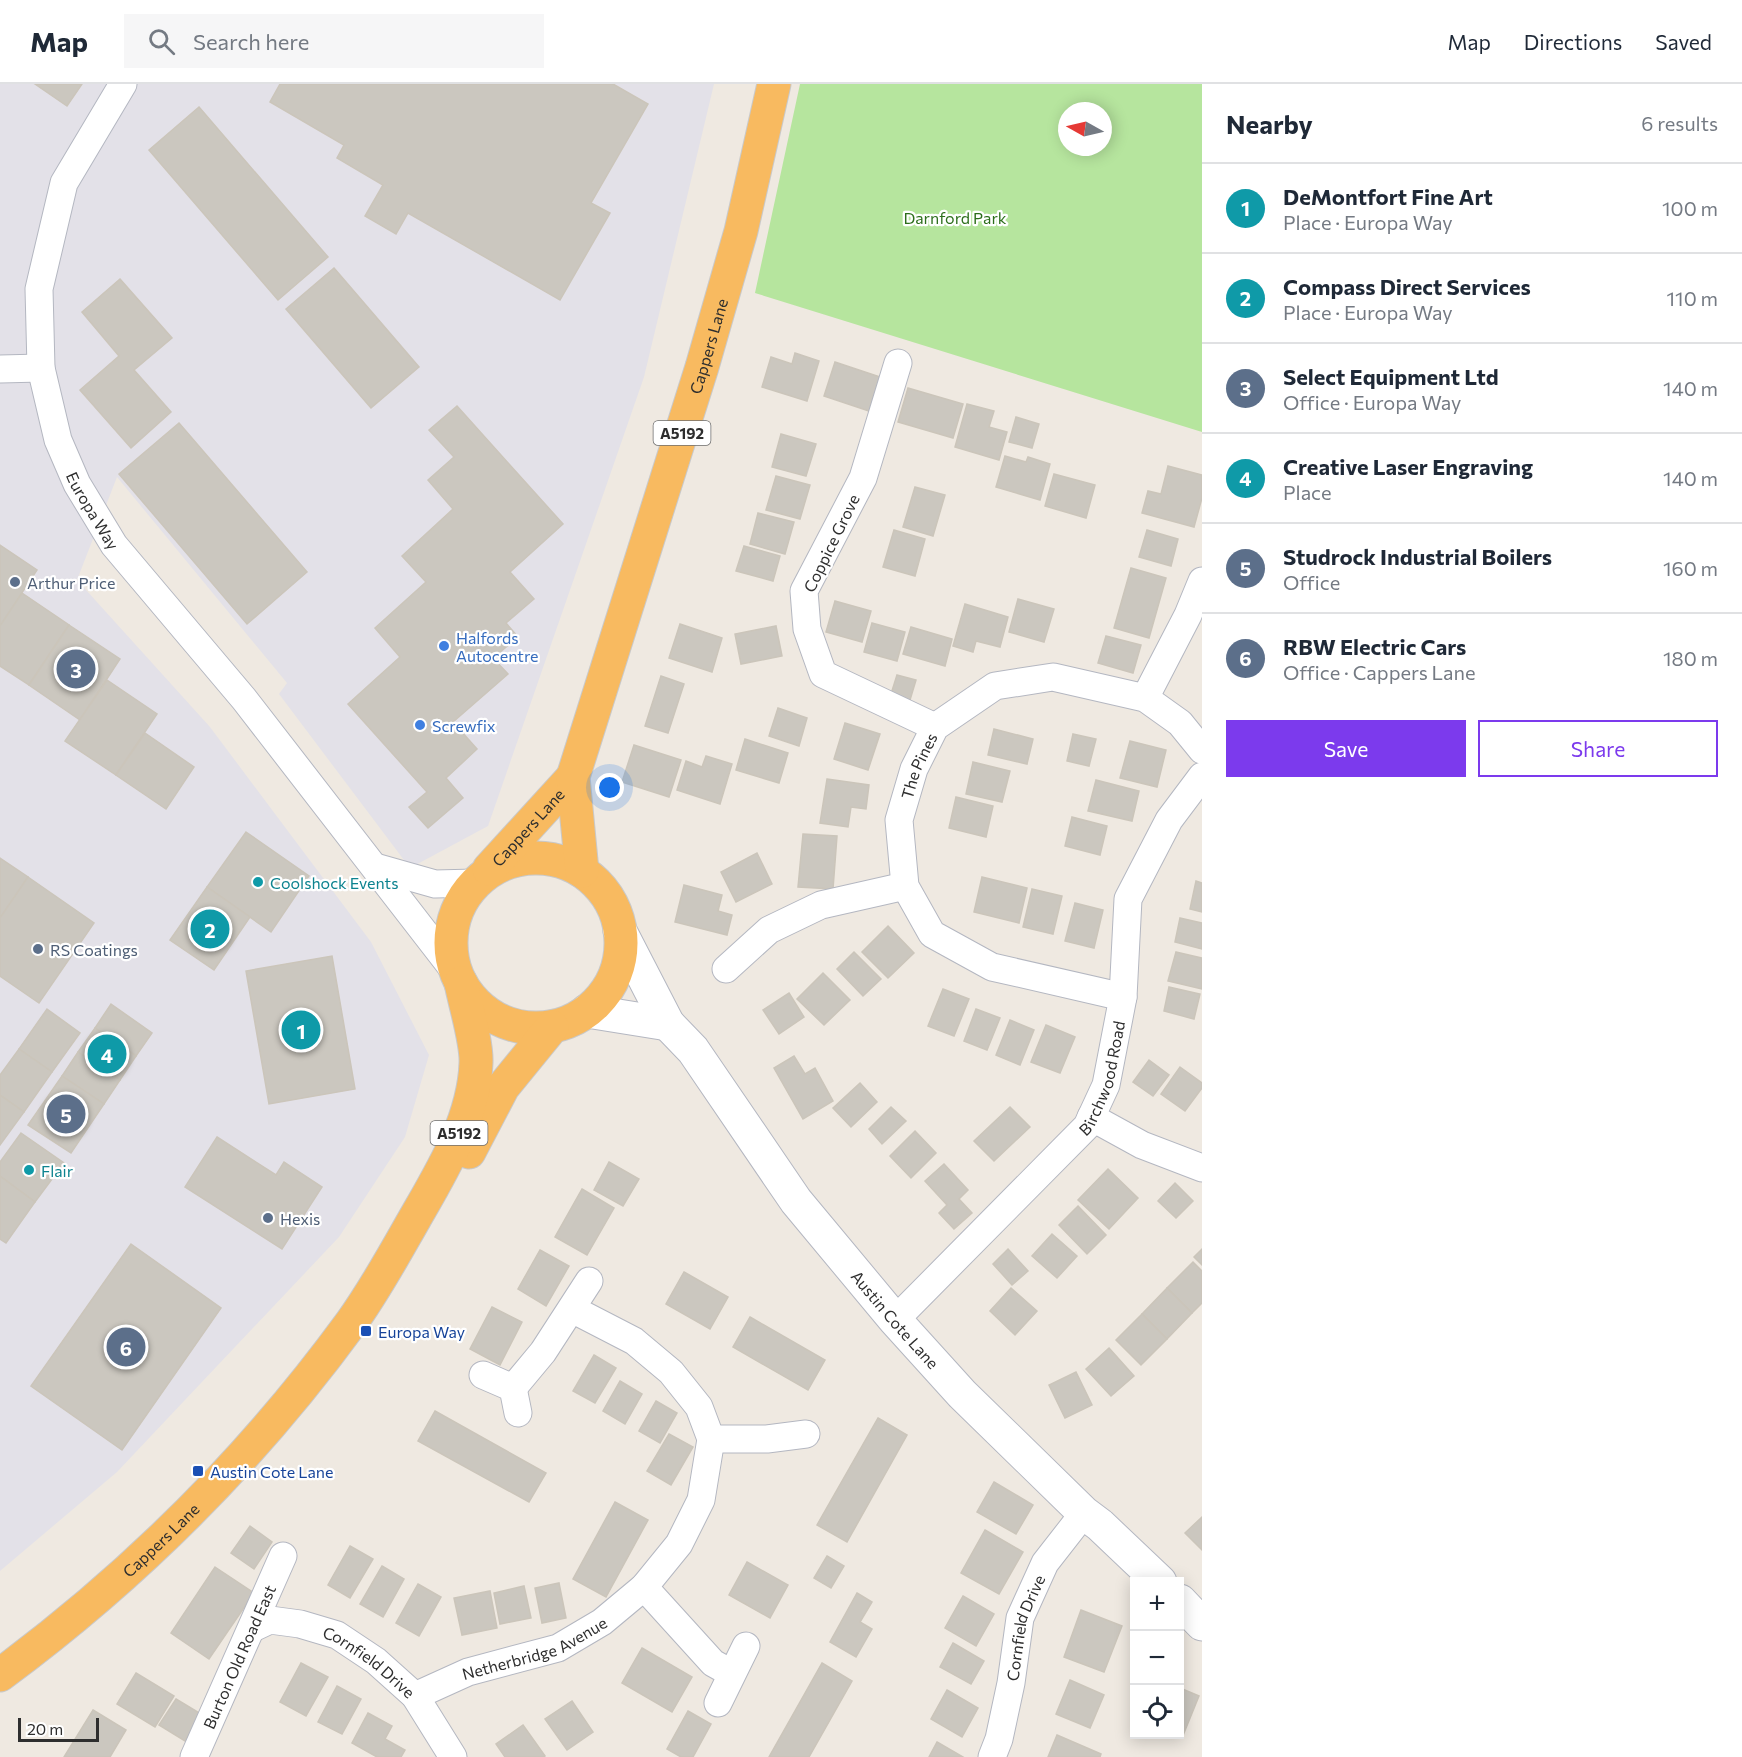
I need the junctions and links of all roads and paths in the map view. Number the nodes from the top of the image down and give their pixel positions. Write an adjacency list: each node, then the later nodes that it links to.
1 (123, 84): 4 (street, Europa Way)
2 (774, 84): 11 (highway, Cappers Lane / A5192)
3 (898, 363): 8 (street, Coppice Grove)
4 (42, 368): 5 (street); 12 (street, Europa Way)
5 (0, 369)
6 (1202, 581): 7 (street)
7 (1145, 698): 8 (street, The Pines); 9 (street, The Pines)
8 (935, 727): 15 (street, The Pines)
9 (1202, 750)
10 (1202, 776): 19 (street, Birchwood Road)
11 (573, 777): 13 (highway, Cappers Lane / A5192); 14 (highway, Cappers Lane / A5192)
12 (375, 867): 14 (street); 18 (street, Europa Way)
13 (582, 871): 14 (highway); 16 (highway)
14 (479, 880): 18 (highway)
15 (905, 886): 17 (street); 19 (street, The Pines)
16 (620, 931): 20 (highway); 21 (street, Austin Cote Lane)
17 (726, 969)
18 (458, 978): 22 (highway); 25 (highway, Cappers Lane / A5192)
19 (1123, 997): 23 (street, Birchwood Road)
20 (587, 1011): 21 (street); 22 (highway)
21 (668, 1024): 28 (street, Austin Cote Lane)
22 (552, 1027): 25 (highway, Cappers Lane / A5192)
23 (1092, 1117): 24 (street); 28 (street, Birchwood Road)
24 (1202, 1168)
25 (386, 1269): 41 (highway, Cappers Lane / A5192)
26 (589, 1281): 27 (street)
27 (572, 1309): 29 (street); 31 (street, Netherbridge Avenue)
28 (895, 1320): 32 (street, Austin Cote Lane)
29 (483, 1375)
30 (806, 1434): 31 (street)
31 (711, 1439): 35 (street, Netherbridge Avenue)
32 (1084, 1514): 34 (street, Austin Cote Lane); 46 (street, Cornfield Drive)
33 (283, 1556): 38 (street, Burton Old Road East)
34 (1156, 1577)
35 (644, 1587): 40 (street); 42 (street, Netherbridge Avenue)
36 (1184, 1606): 37 (street)
37 (1202, 1624)
38 (253, 1628): 42 (street, Cornfield Drive); 44 (street, Burton Old Road East)
39 (746, 1646): 40 (street)
40 (731, 1673): 43 (street)
41 (0, 1675)
42 (415, 1696): 45 (street, Cornfield Drive)
43 (718, 1703)
44 (194, 1757)
45 (453, 1757)
46 (992, 1757)

